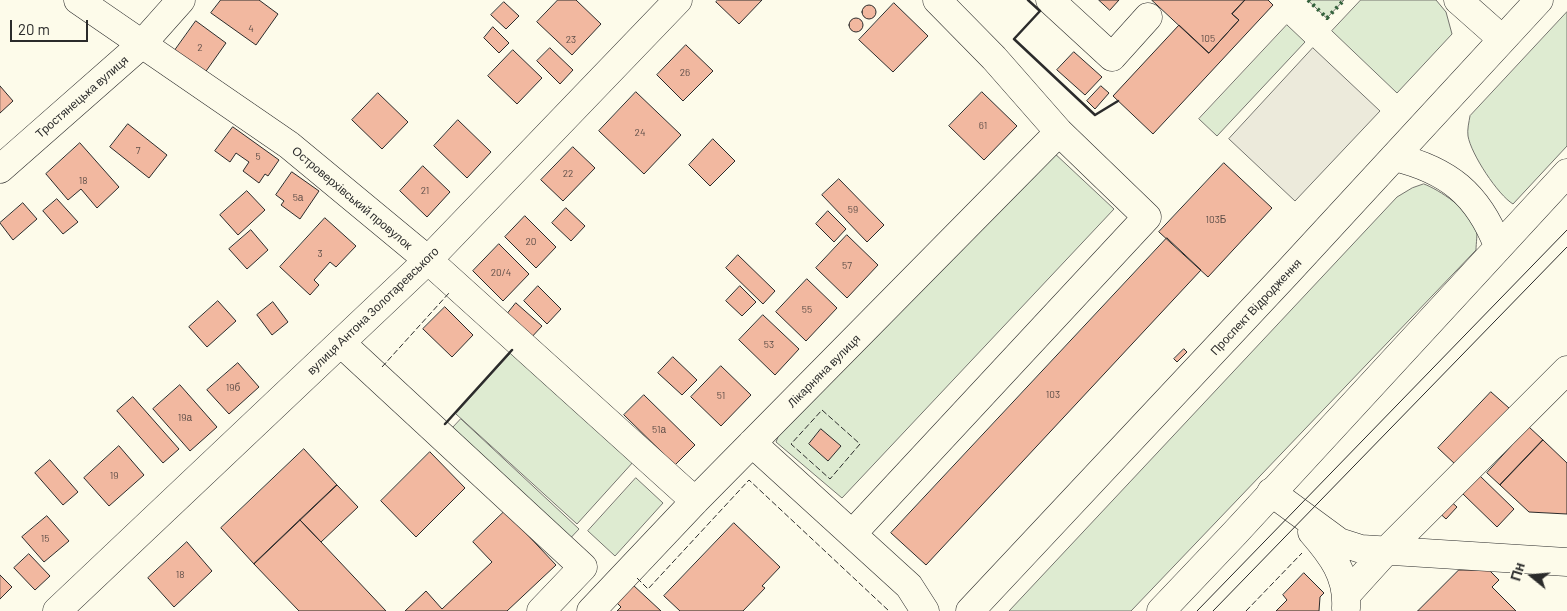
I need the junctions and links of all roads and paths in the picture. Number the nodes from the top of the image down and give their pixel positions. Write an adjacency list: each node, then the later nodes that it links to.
1 (78, 0): 10 (street, Островерхівський провулок)
2 (181, 0): 10 (street, Тростянецька вулиця)
3 (678, 0): 16 (street, вулиця Антона Золотаревського)
4 (937, 0): 11 (street)
5 (1050, 0): 8 (street)
6 (1458, 0): 9 (street)
7 (1539, 0): 9 (street, Проспект Відродження)
8 (1148, 17)
9 (1502, 39): 12 (street, Проспект Відродження)
10 (141, 45): 13 (street, Тростянецька вулиця); 16 (street, Островерхівський провулок)
11 (1058, 132): 19 (street, Лікарняна вулиця); 22 (street)
12 (1394, 157): 15 (street); 30 (street, Проспект Відродження)
13 (0, 169)
14 (1567, 173): 15 (street)
15 (1498, 246): 20 (street)
16 (428, 260): 17 (street, вулиця Антона Золотаревського); 21 (street, Островерхівський провулок)
17 (341, 342): 26 (street, вулиця Антона Золотаревського); 27 (street)
18 (1567, 370): 23 (street)
19 (752, 443): 21 (street, Лікарняна вулиця); 22 (street)
20 (1271, 492): 23 (street); 25 (street); 31 (street)
21 (695, 501): 28 (street, Лікарняна вулиця)
22 (853, 534): 29 (street)
23 (1386, 551): 24 (street); 25 (street)
24 (1567, 562)
25 (1346, 602)
26 (57, 611)
27 (541, 611)
28 (590, 611)
29 (925, 611)
30 (970, 611)
31 (1161, 611)

